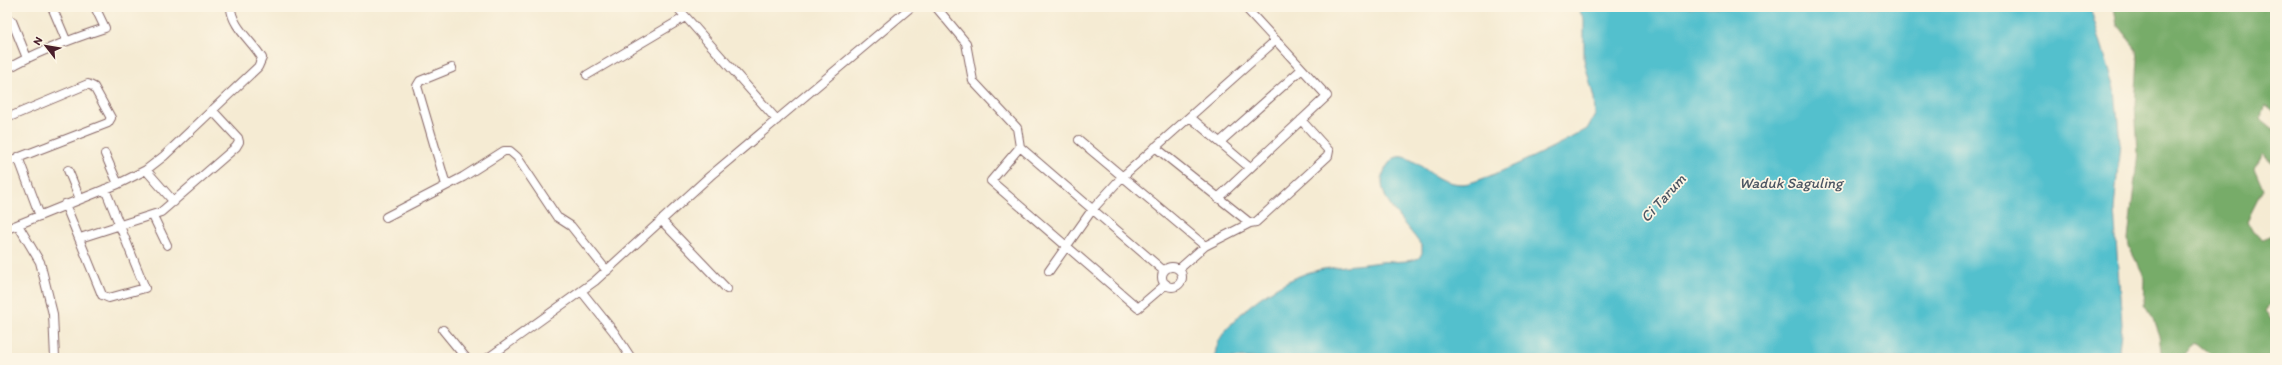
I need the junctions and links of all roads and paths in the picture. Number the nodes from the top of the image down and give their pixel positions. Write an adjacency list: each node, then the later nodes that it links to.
1 (52, 7): 10 (street)
2 (95, 7): 10 (street)
3 (231, 7): 17 (street)
4 (676, 7): 8 (street)
5 (911, 7): 20 (street)
6 (936, 7): 24 (street)
7 (1245, 7): 11 (street)
8 (685, 17): 16 (street); 20 (street)
9 (12, 21): 12 (street)
10 (66, 40): 12 (street)
11 (1276, 40): 15 (street); 18 (street)
12 (27, 58): 14 (street)
13 (452, 68): 34 (street)
14 (7, 69)
15 (1302, 69): 21 (street); 23 (street)
16 (587, 75)
17 (212, 110): 31 (street); 38 (street)
18 (1190, 117): 23 (street); 25 (street)
19 (7, 118): 27 (street)
20 (777, 120): 44 (street)
21 (1301, 120): 29 (street); 45 (street)
22 (1078, 140): 32 (street)
23 (1220, 142): 29 (street)
24 (1020, 147): 40 (street); 51 (street)
25 (1155, 147): 32 (street); 36 (street)
26 (104, 154): 33 (street)
27 (18, 157): 28 (street); 41 (street)
28 (7, 162)
29 (1250, 168): 36 (street)
30 (68, 170): 37 (street)
31 (146, 170): 33 (street); 38 (street)
32 (1122, 177): 40 (street); 52 (street)
33 (118, 184): 35 (street)
34 (446, 185): 43 (street); 54 (street)
35 (105, 189): 37 (street); 47 (street)
36 (1218, 198): 45 (street)
37 (80, 200): 39 (street)
38 (174, 202): 42 (street)
39 (65, 204): 41 (street); 49 (street)
40 (1092, 210): 51 (street); 56 (street)
41 (40, 216): 46 (street)
42 (153, 216): 47 (street); 50 (street)
43 (386, 217)
44 (661, 220): 54 (street); 58 (street)
45 (1250, 223): 52 (street)
46 (18, 225): 48 (street); 61 (street)
47 (119, 227): 49 (street); 49 (street)
48 (7, 229)
49 (80, 238)
50 (167, 245)
51 (1066, 246): 55 (street); 57 (street)
52 (1205, 246): 53 (street)
53 (1179, 269): 56 (street); 57 (street)
54 (606, 271): 59 (street)
55 (1049, 271)
56 (1164, 271): 57 (street)
57 (1166, 284)
58 (727, 290)
59 (582, 292): 63 (street); 64 (street)
60 (443, 330): 62 (street)
61 (55, 358)
62 (466, 358)
63 (488, 358)
64 (631, 358)

